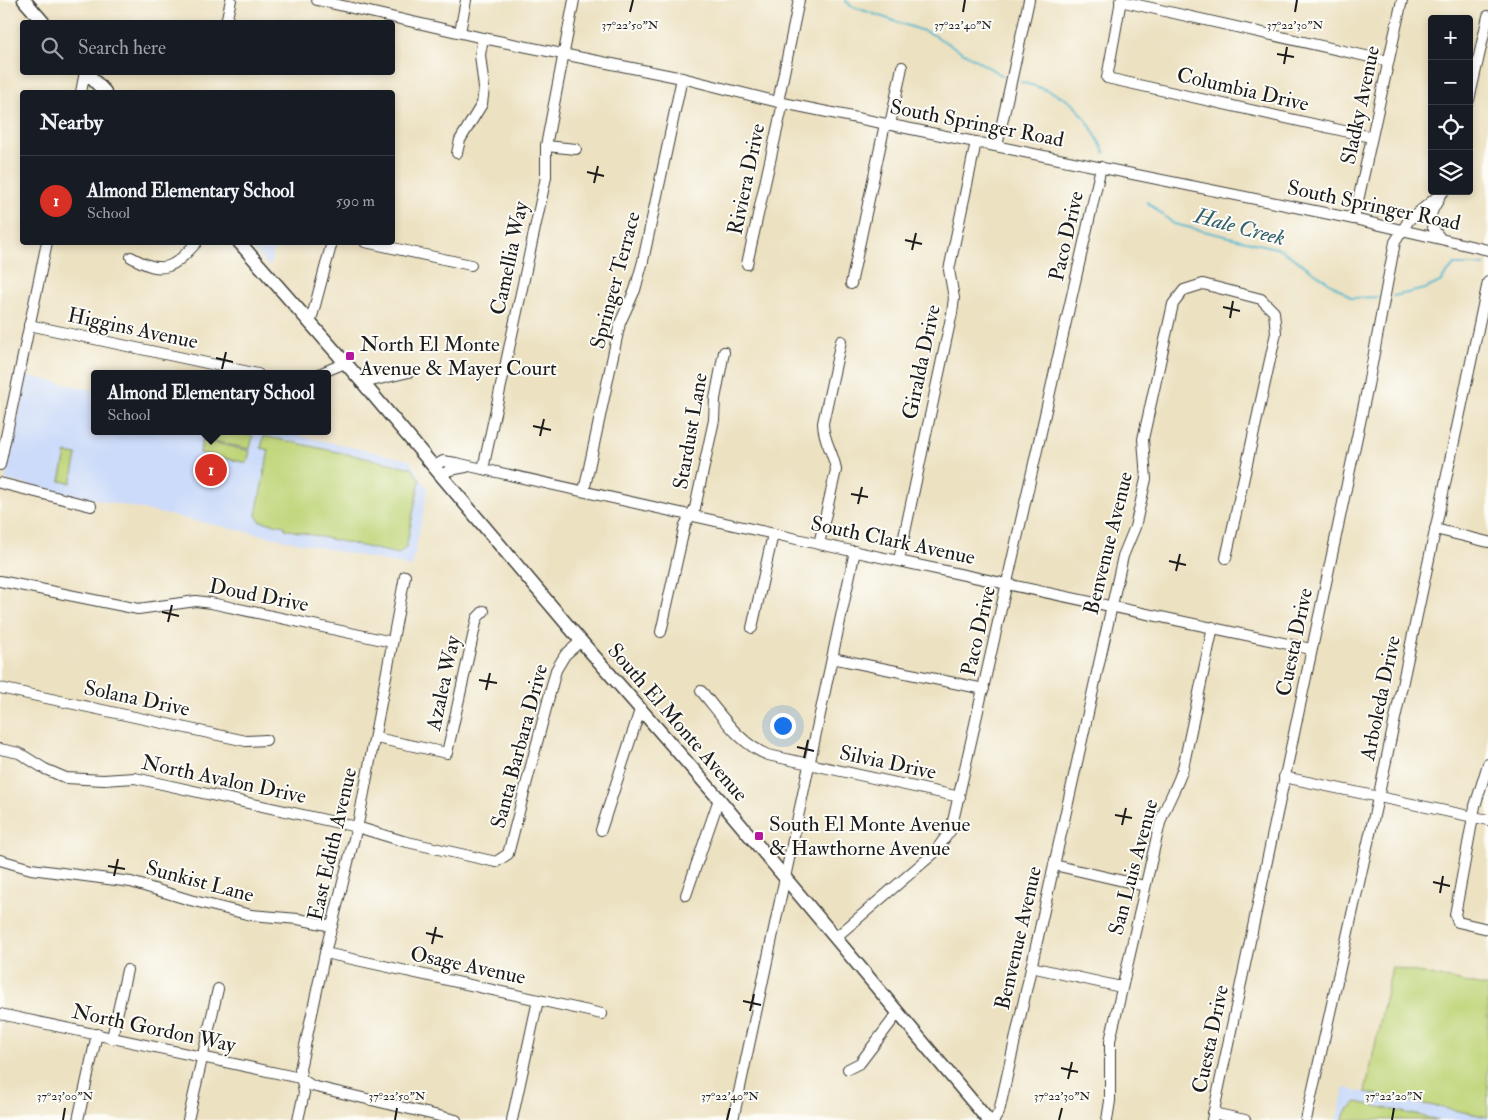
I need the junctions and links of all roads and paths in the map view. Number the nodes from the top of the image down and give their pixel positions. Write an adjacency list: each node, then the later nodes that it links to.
1 (24, 0): 12 (main road)
2 (231, 0): 13 (street)
3 (317, 0): 10 (street, South Springer Road)
4 (466, 0): 14 (street)
5 (574, 0): 16 (street, Camellia Way)
6 (799, 0): 25 (street, Riviera Drive)
7 (1029, 0): 30 (street)
8 (1121, 0): 17 (street); 27 (street, Columbia Drive)
9 (1402, 0): 17 (street, Sladky Avenue)
10 (332, 2): 14 (street, South Springer Road)
11 (1488, 16): 22 (street)
12 (41, 20)
13 (226, 20)
14 (460, 32): 15 (street, South Springer Road)
15 (483, 38): 16 (street, South Springer Road); 32 (street)
16 (564, 54): 21 (street, South Springer Road); 29 (street, Camellia Way)
17 (1388, 62): 27 (street, Sladky Avenue)
18 (902, 67): 26 (street)
19 (85, 75): 24 (street)
20 (89, 75): 23 (main road)
21 (682, 78): 25 (street, South Springer Road); 64 (street, Springer Terrace)
22 (1473, 82)
23 (102, 89)
24 (82, 90)
25 (780, 103): 26 (street, South Springer Road); 46 (street, Riviera Drive)
26 (888, 125): 28 (street, South Springer Road); 49 (street)
27 (1372, 137): 36 (street, Sladky Avenue)
28 (976, 142): 30 (street, South Springer Road); 73 (street, Giralda Drive)
29 (546, 146): 31 (street); 61 (street, Camellia Way)
30 (997, 146): 33 (street, South Springer Road)
31 (576, 149)
32 (457, 153)
33 (1101, 167): 36 (street, South Springer Road); 76 (street, Paco Drive)
34 (1438, 195): 37 (street, Cuesta Drive)
35 (1441, 195): 38 (street)
36 (1354, 219): 37 (street, South Springer Road)
37 (1402, 229): 38 (street, South Springer Road); 84 (street, Cuesta Drive)
38 (1440, 238): 44 (street, South Springer Road)
39 (47, 245): 51 (street)
40 (194, 245): 45 (street)
41 (242, 245): 50 (main road, South El Monte Avenue)
42 (331, 245): 50 (street)
43 (379, 245): 47 (street)
44 (1488, 250)
45 (131, 257)
46 (747, 264)
47 (471, 265)
48 (1488, 282): 67 (street, Arboleda Drive)
49 (851, 284)
50 (310, 324): 54 (main road, South El Monte Avenue)
51 (29, 325): 55 (street, Higgins Avenue); 59 (street)
52 (841, 340): 70 (street)
53 (724, 352): 66 (street, Stardust Lane)
54 (346, 363): 56 (street); 58 (main road, South El Monte Avenue)
55 (239, 370)
56 (329, 370)
57 (409, 372): 58 (street)
58 (364, 382): 62 (main road, South El Monte Avenue)
59 (4, 424): 60 (street)
60 (0, 465)
61 (483, 470): 62 (street, South Clark Avenue); 64 (street, South Clark Avenue)
62 (437, 471): 82 (main road, South El Monte Avenue)
63 (0, 484): 65 (street)
64 (584, 492): 66 (street, South Clark Avenue)
65 (91, 506)
66 (690, 516): 68 (street, South Clark Avenue); 81 (street, Stardust Lane)
67 (1435, 529): 69 (street); 96 (street, Arboleda Drive)
68 (773, 534): 70 (street, South Clark Avenue); 80 (street)
69 (1488, 542)
70 (819, 544): 71 (street, South Clark Avenue)
71 (855, 551): 73 (street, South Clark Avenue); 85 (street)
72 (1226, 558): 77 (street, Benvenue Avenue)
73 (899, 560): 76 (street, South Clark Avenue)
74 (406, 576): 83 (street, East Edith Avenue)
75 (0, 581): 83 (street, Doud Drive)
76 (1008, 584): 77 (street, South Clark Avenue); 87 (street, Paco Drive)
77 (1112, 605): 79 (street, South Clark Avenue); 105 (street, Benvenue Avenue)
78 (484, 611): 90 (street, Azalea Way)
79 (1213, 627): 84 (street, South Clark Avenue); 107 (street, San Luis Avenue)
80 (752, 628)
81 (661, 632)
82 (581, 641): 89 (main road, South El Monte Avenue); 104 (street, Santa Barbara Drive)
83 (392, 642): 90 (street, East Edith Avenue)
84 (1311, 648): 95 (street, Cuesta Drive)
85 (832, 658): 87 (street); 93 (street)
86 (0, 688): 91 (street, Solana Drive)
87 (984, 689): 97 (street, Paco Drive)
88 (701, 691): 93 (street, Silvia Drive)
89 (640, 710): 98 (main road, South El Monte Avenue); 102 (street)
90 (376, 738): 101 (street, East Edith Avenue)
91 (266, 740)
92 (0, 749): 101 (street, North Avalon Drive)
93 (808, 764): 97 (street, Silvia Drive); 106 (street)
94 (1488, 764): 99 (street)
95 (1284, 777): 96 (street); 127 (street, Cuesta Drive)
96 (1378, 796): 99 (street); 139 (street, Arboleda Drive)
97 (960, 797): 111 (street, Paco Drive)
98 (719, 799): 106 (main road, South El Monte Avenue); 108 (street)
99 (1473, 816): 100 (street); 110 (street)
100 (1488, 820)
101 (357, 827): 104 (street, North Avalon Drive); 109 (street, East Edith Avenue)
102 (601, 830)
103 (0, 860): 109 (street, Sunkist Lane)
104 (496, 862)
105 (1054, 865): 107 (street); 113 (street, Benvenue Avenue)
106 (785, 879): 111 (main road, South El Monte Avenue); 134 (street)
107 (1145, 886): 115 (street, San Luis Avenue)
108 (686, 894)
109 (332, 926): 112 (street, East Edith Avenue)
110 (1488, 929)
111 (835, 938): 118 (main road, South El Monte Avenue)
112 (325, 953): 117 (street, Osage Avenue); 125 (street, East Edith Avenue)
113 (1031, 967): 115 (street); 136 (street, Benvenue Avenue)
114 (127, 970): 122 (street)
115 (1121, 987): 137 (street, San Luis Avenue)
116 (218, 989): 123 (street)
117 (538, 1000): 120 (street, Osage Avenue); 133 (street)
118 (898, 1013): 124 (street); 135 (main road, South El Monte Avenue)
119 (0, 1014): 121 (street, North Gordon Way)
120 (602, 1014)
121 (97, 1034): 122 (street, North Gordon Way); 128 (street)
122 (112, 1038): 123 (street, North Gordon Way)
123 (202, 1057): 125 (street, North Gordon Way); 129 (street)
124 (848, 1069)
125 (300, 1078): 126 (street, North Gordon Way); 130 (street, East Edith Avenue)
126 (405, 1109): 131 (street); 132 (street, North Gordon Way)
127 (1212, 1117): 138 (street)
128 (78, 1120)
129 (188, 1120)
130 (298, 1120)
131 (402, 1120)
132 (456, 1120)
133 (512, 1120)
134 (733, 1120)
135 (988, 1120)
136 (994, 1120)
137 (1107, 1120)
138 (1245, 1120)
139 (1306, 1120)

